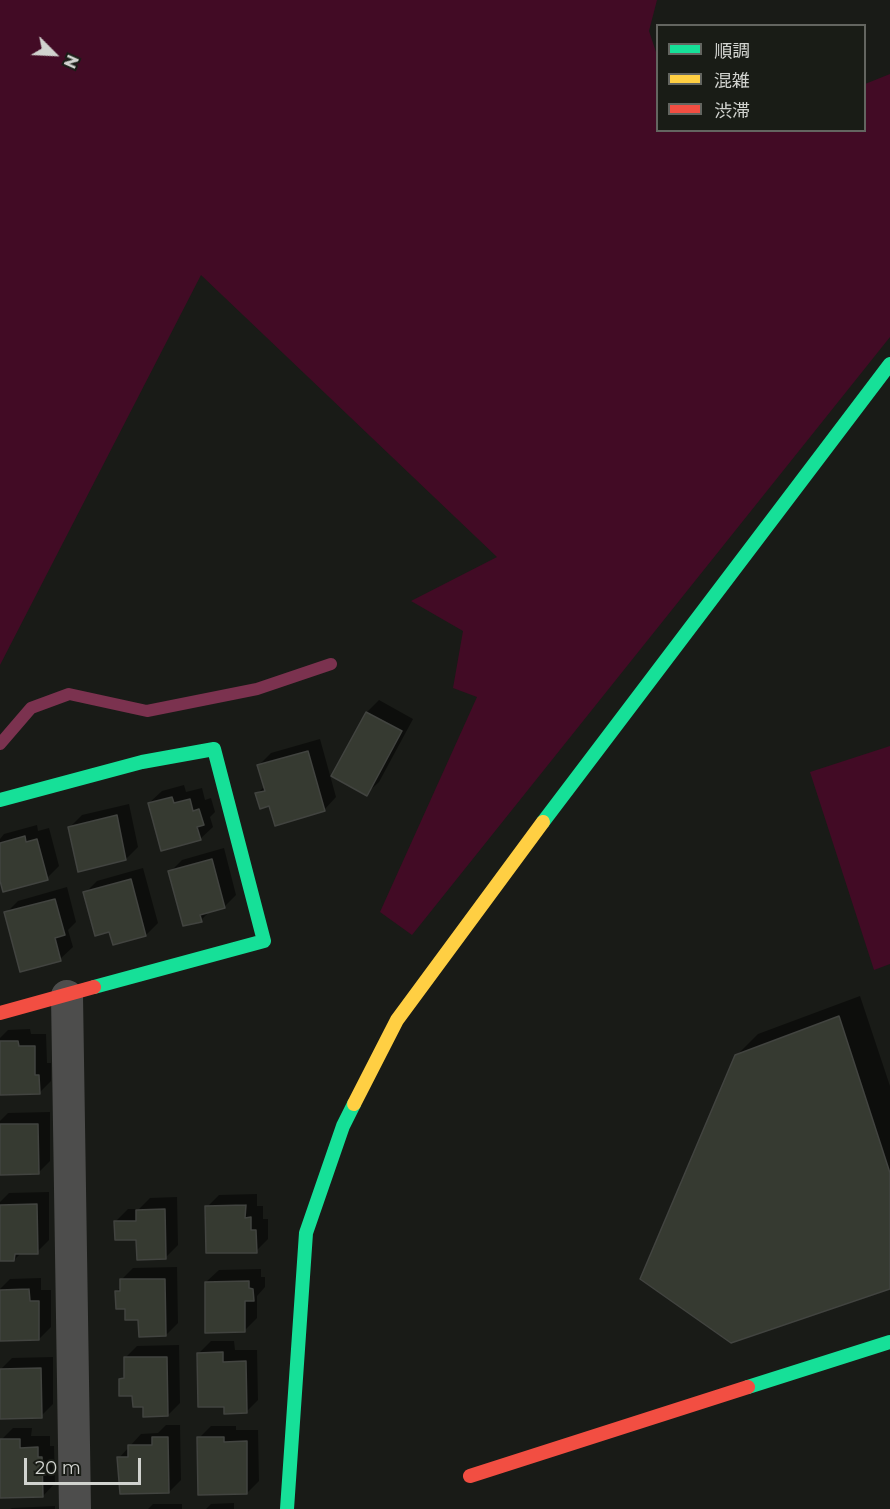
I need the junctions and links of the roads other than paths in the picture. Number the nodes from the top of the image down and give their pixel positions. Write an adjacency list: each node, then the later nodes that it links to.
1 (890, 364): 8 (street)
2 (0, 800): 3 (street)
3 (67, 996): 4 (street); 7 (street)
4 (0, 1013)
5 (890, 1342): 6 (street)
6 (470, 1476)
7 (75, 1509)
8 (287, 1509)

